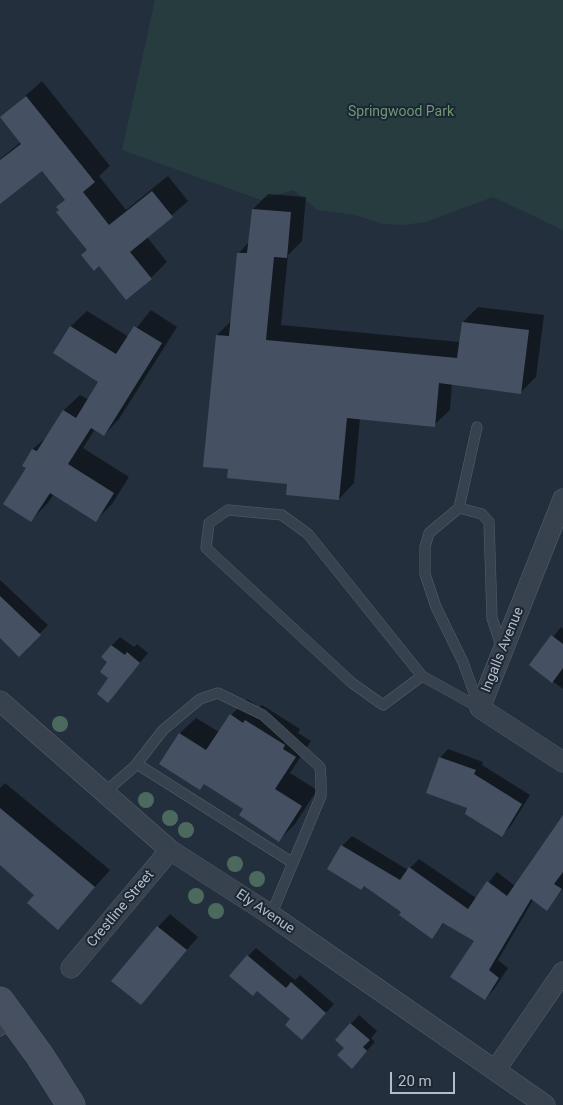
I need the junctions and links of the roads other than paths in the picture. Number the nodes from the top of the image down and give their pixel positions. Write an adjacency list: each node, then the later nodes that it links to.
1 (477, 427): 3 (lane)
2 (563, 499): 4 (street, Ingalls Avenue)
3 (459, 508): 4 (lane); 7 (lane)
4 (503, 650): 7 (street, Ingalls Avenue)
5 (422, 676): 5 (lane); 7 (lane)
6 (0, 702): 10 (street, Ely Avenue)
7 (480, 708): 8 (street, Ingalls Avenue)
8 (563, 762)
9 (137, 764): 10 (lane); 12 (lane); 12 (lane)
10 (104, 792): 11 (street, Ely Avenue)
11 (170, 850): 13 (street, Ely Avenue); 14 (street, Crestline Street)
12 (293, 863): 13 (lane)
13 (271, 916): 17 (street, Ely Avenue)
14 (71, 968)
15 (563, 972): 17 (street)
16 (5, 1017): 18 (main road)
17 (496, 1069): 19 (street, Ely Avenue)
18 (71, 1105)
19 (545, 1105)

